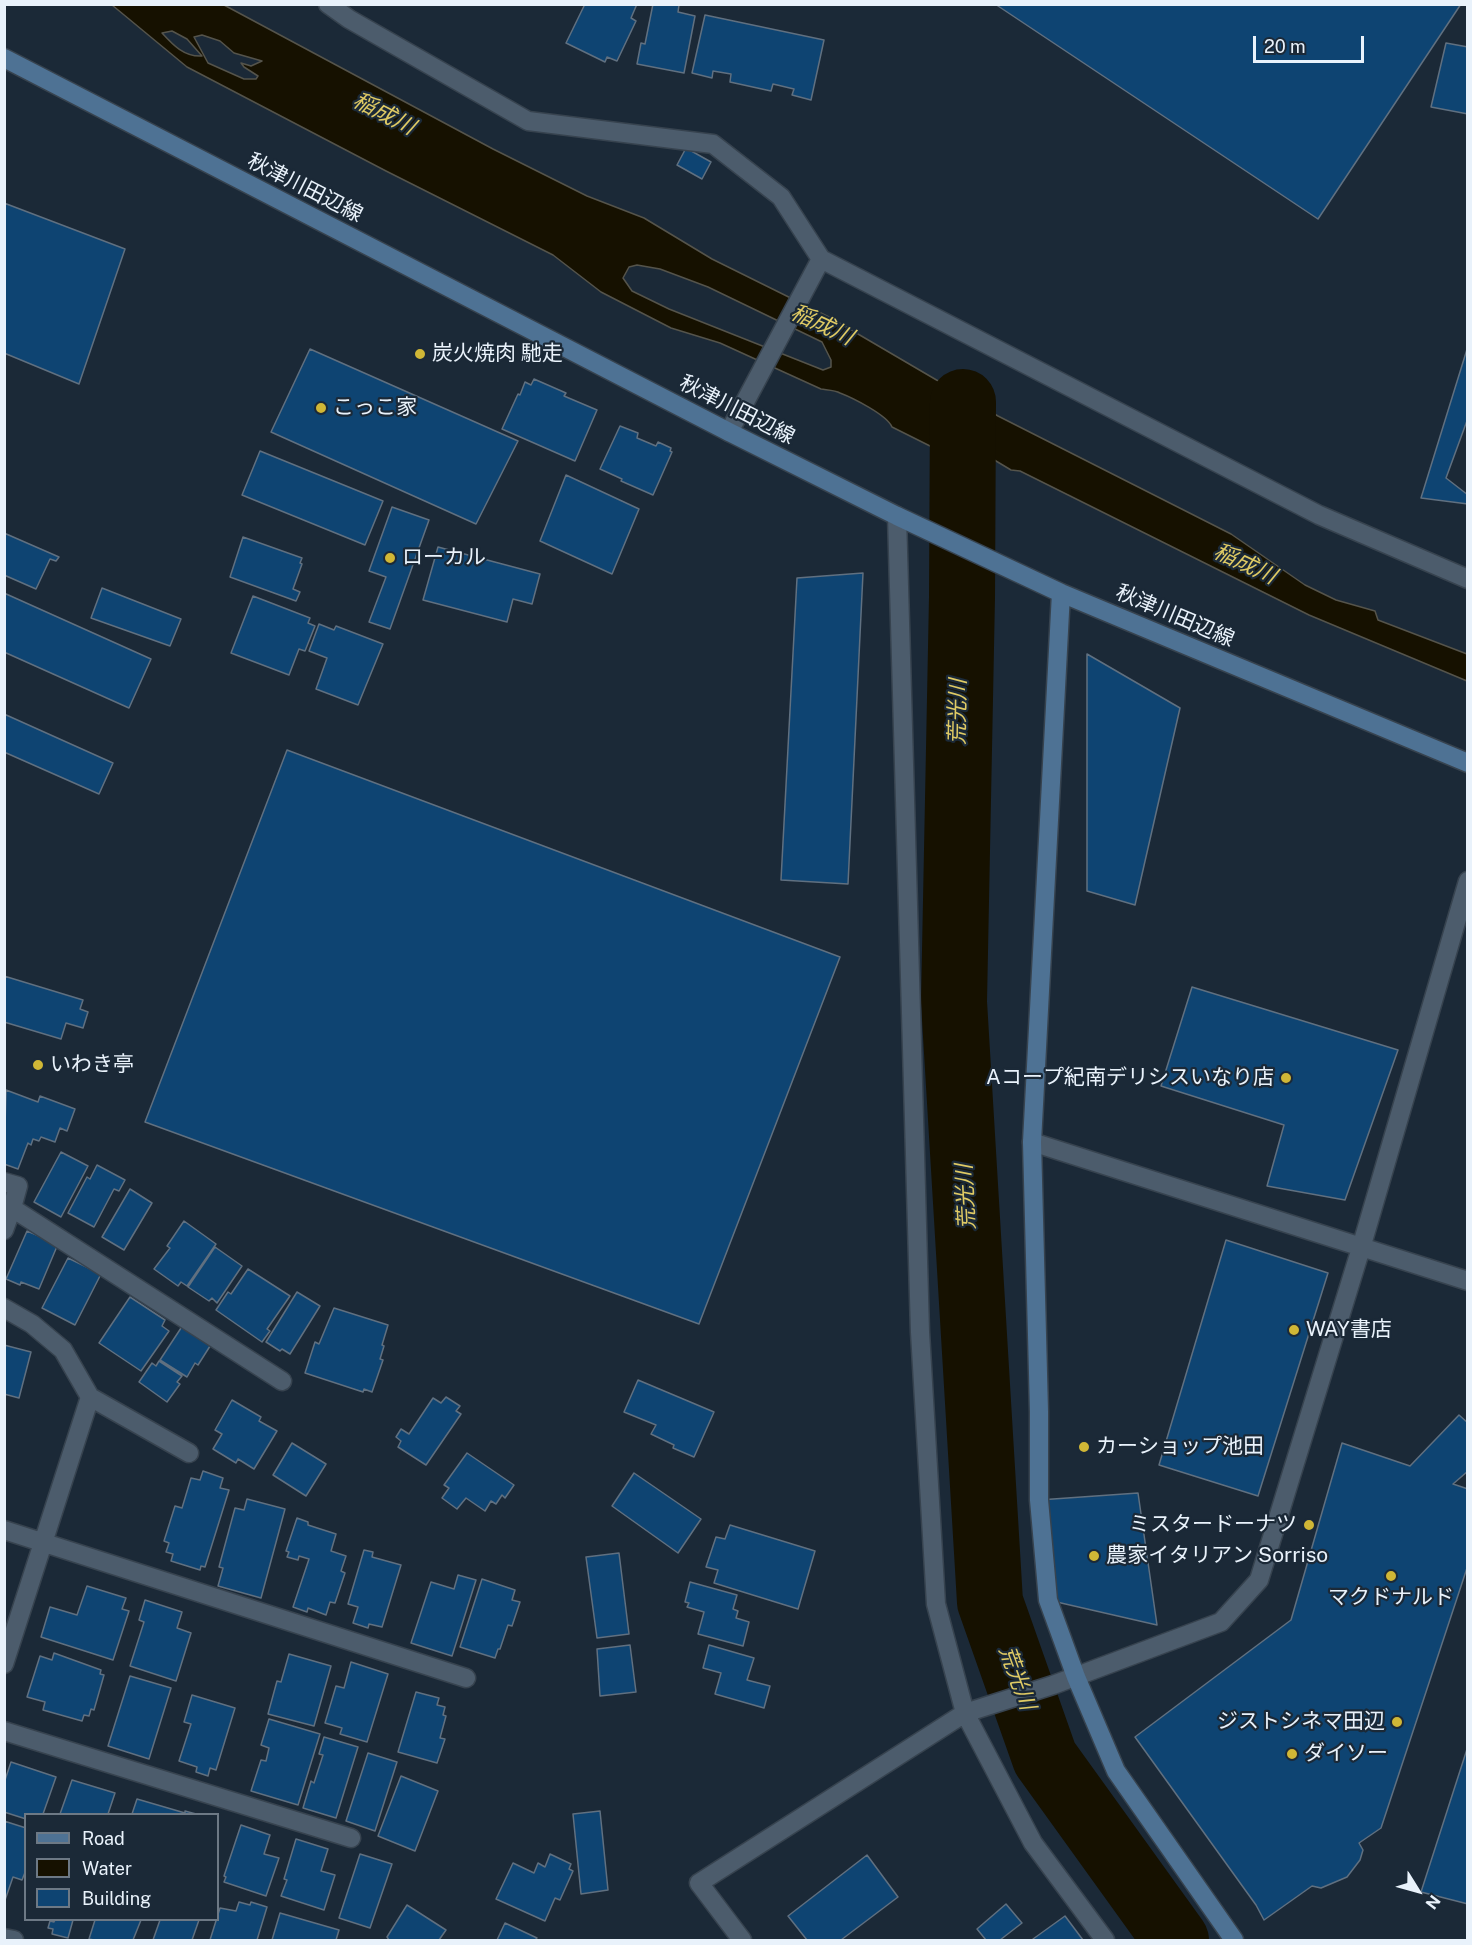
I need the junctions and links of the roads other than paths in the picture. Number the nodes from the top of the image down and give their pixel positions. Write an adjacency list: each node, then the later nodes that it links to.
1 (328, 4): 3 (street)
2 (4, 58): 4 (main road, 秋津川田辺線)
3 (821, 259): 4 (street); 6 (street)
4 (729, 432): 5 (main road, 秋津川田辺線)
5 (897, 516): 7 (main road, 秋津川田辺線); 25 (street)
6 (1467, 579)
7 (1060, 593): 8 (main road, 秋津川田辺線); 10 (main road)
8 (1467, 763)
9 (1467, 881): 14 (street)
10 (1032, 1142): 14 (street); 23 (main road)
11 (4, 1182): 12 (street)
12 (12, 1208): 13 (street); 17 (street)
13 (4, 1230)
14 (1361, 1248): 15 (street); 23 (street)
15 (1467, 1281)
16 (4, 1308): 18 (street)
17 (282, 1381)
18 (90, 1397): 19 (street); 21 (street)
19 (189, 1453)
20 (4, 1530): 21 (street)
21 (44, 1542): 22 (street); 24 (street)
22 (4, 1664)
23 (1076, 1677): 25 (street); 32 (main road)
24 (466, 1678)
25 (966, 1713): 30 (street); 31 (street)
26 (4, 1731): 27 (street)
27 (351, 1838)
28 (4, 1938): 29 (street)
29 (14, 1941)
30 (742, 1941)
31 (1105, 1941)
32 (1234, 1941)

